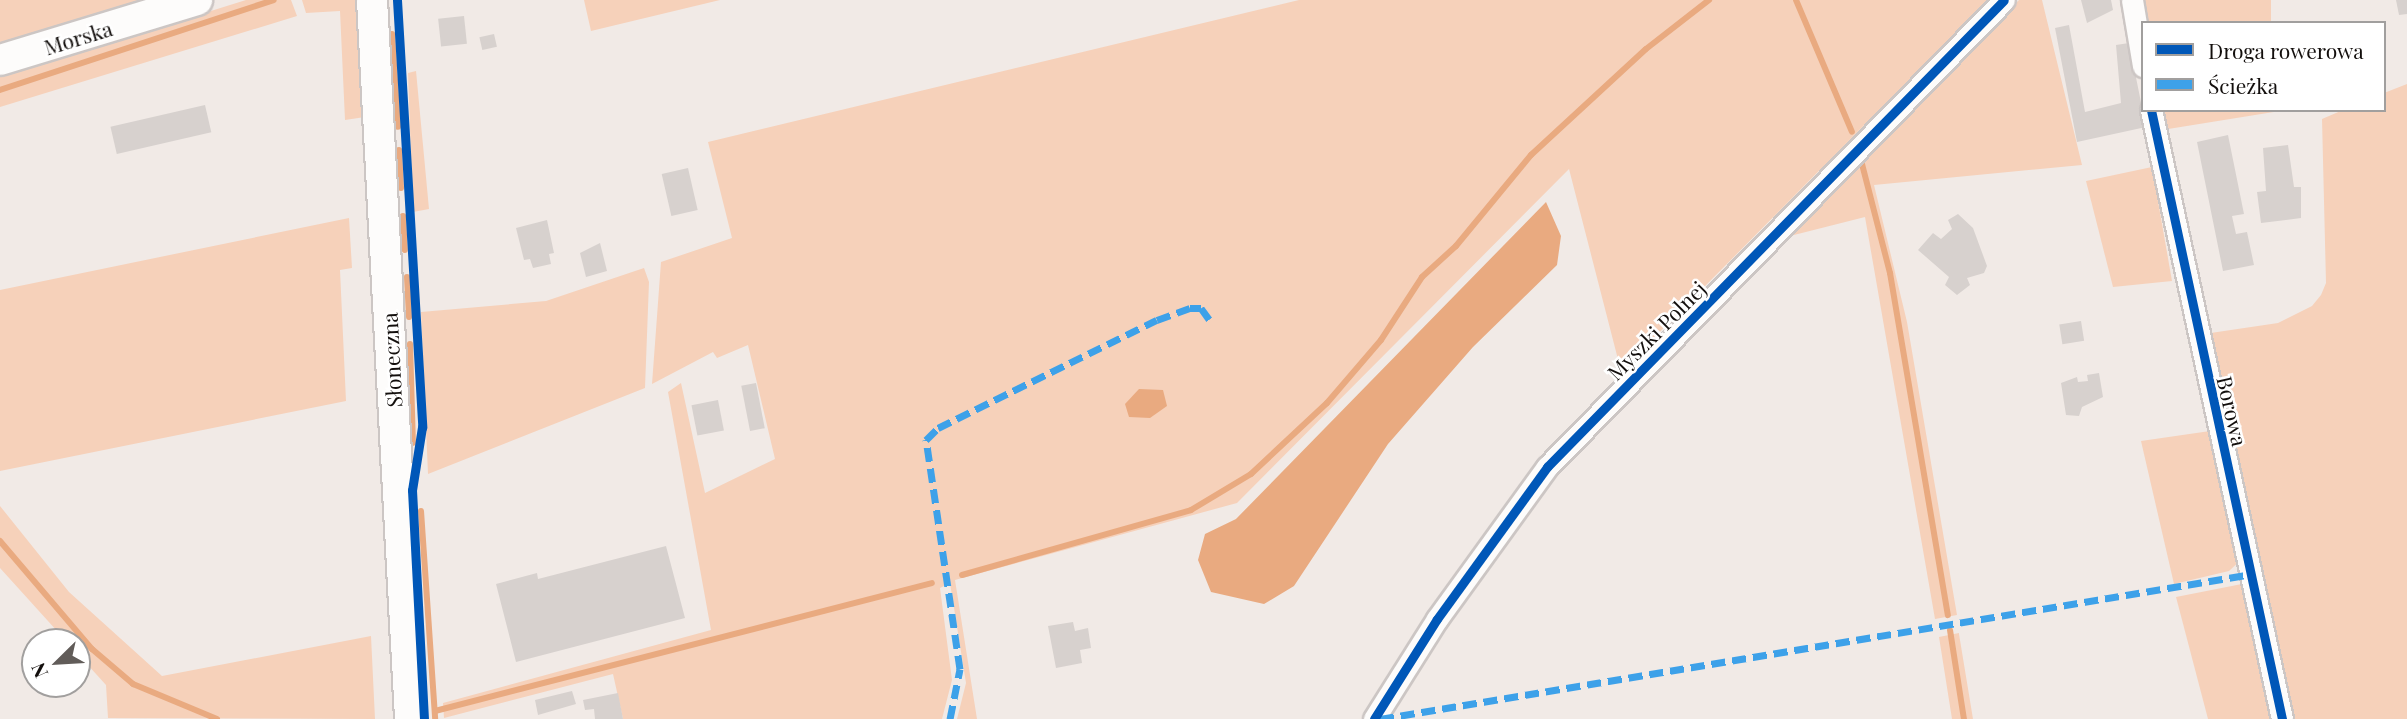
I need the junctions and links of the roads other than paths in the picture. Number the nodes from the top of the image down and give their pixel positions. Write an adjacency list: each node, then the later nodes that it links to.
1 (197, 0): 6 (main road, Morska)
2 (372, 0): 8 (main road, Słoneczna)
3 (2004, 0): 9 (street, Myszki Polnej)
4 (2132, 0): 5 (street)
5 (2141, 54)
6 (0, 60)
7 (2151, 112): 10 (street, Borowa)
8 (410, 719)
9 (1374, 719)
10 (2281, 719)

